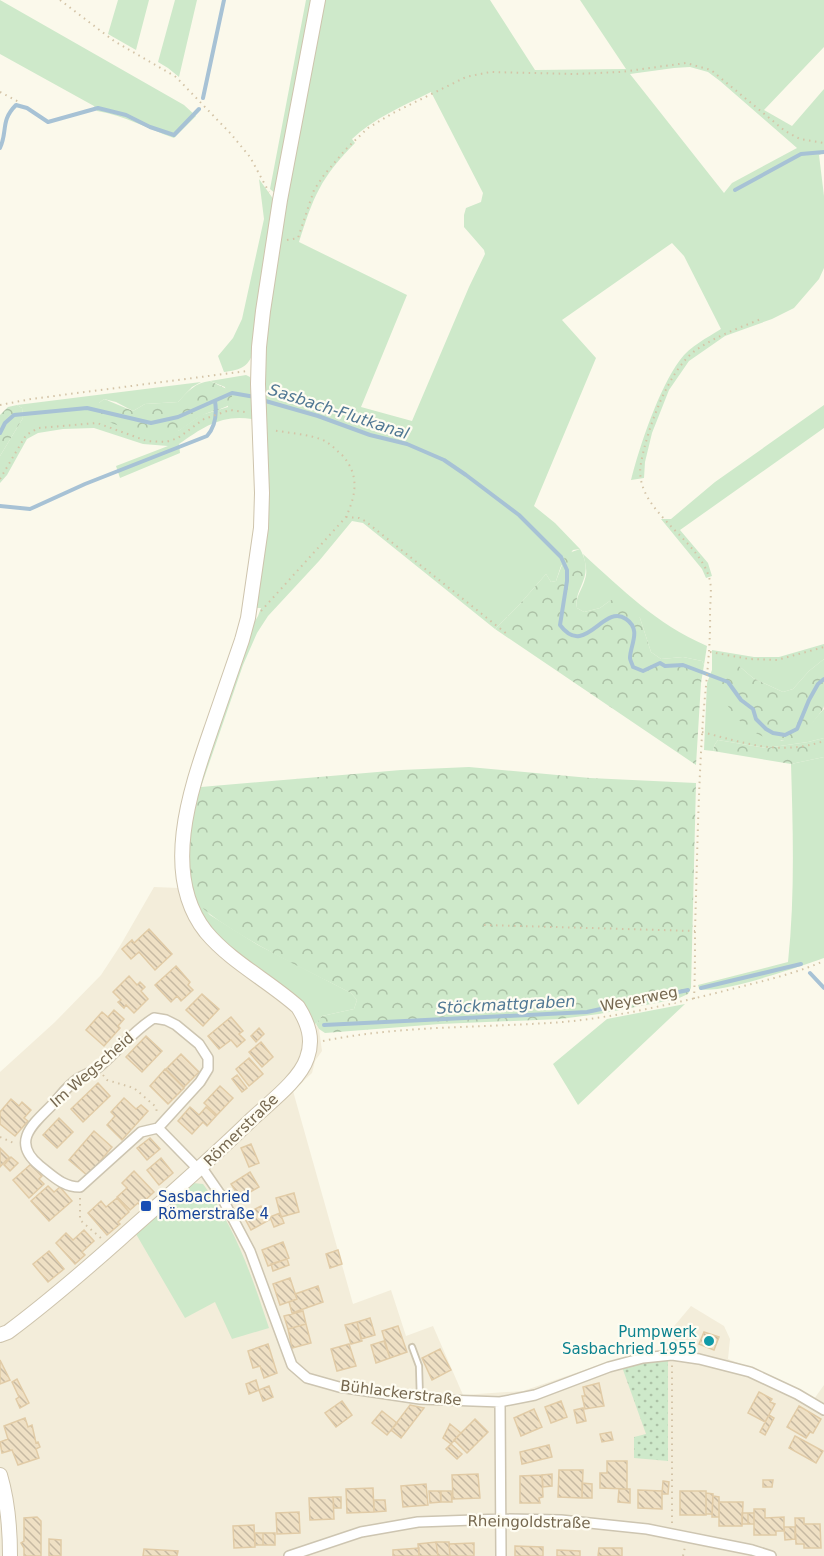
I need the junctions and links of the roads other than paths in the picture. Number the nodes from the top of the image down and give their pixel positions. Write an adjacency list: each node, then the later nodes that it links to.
1 (318, 0): 3 (street, Römerstraße)
2 (158, 1128): 2 (street, Im Wegscheid); 3 (street)
3 (200, 1169): 4 (street, Römerstraße); 6 (street, Bühlackerstraße)
4 (0, 1335)
5 (412, 1347): 6 (lane)
6 (420, 1399): 7 (street, Bühlackerstraße)
7 (500, 1402): 8 (street, Bühlackerstraße); 10 (street)
8 (824, 1410)
9 (0, 1475): 11 (street)
10 (502, 1520): 12 (street, Rheingoldstraße); 13 (street); 14 (street, Rheingoldstraße)
11 (10, 1556)
12 (289, 1556)
13 (501, 1556)
14 (771, 1556)

